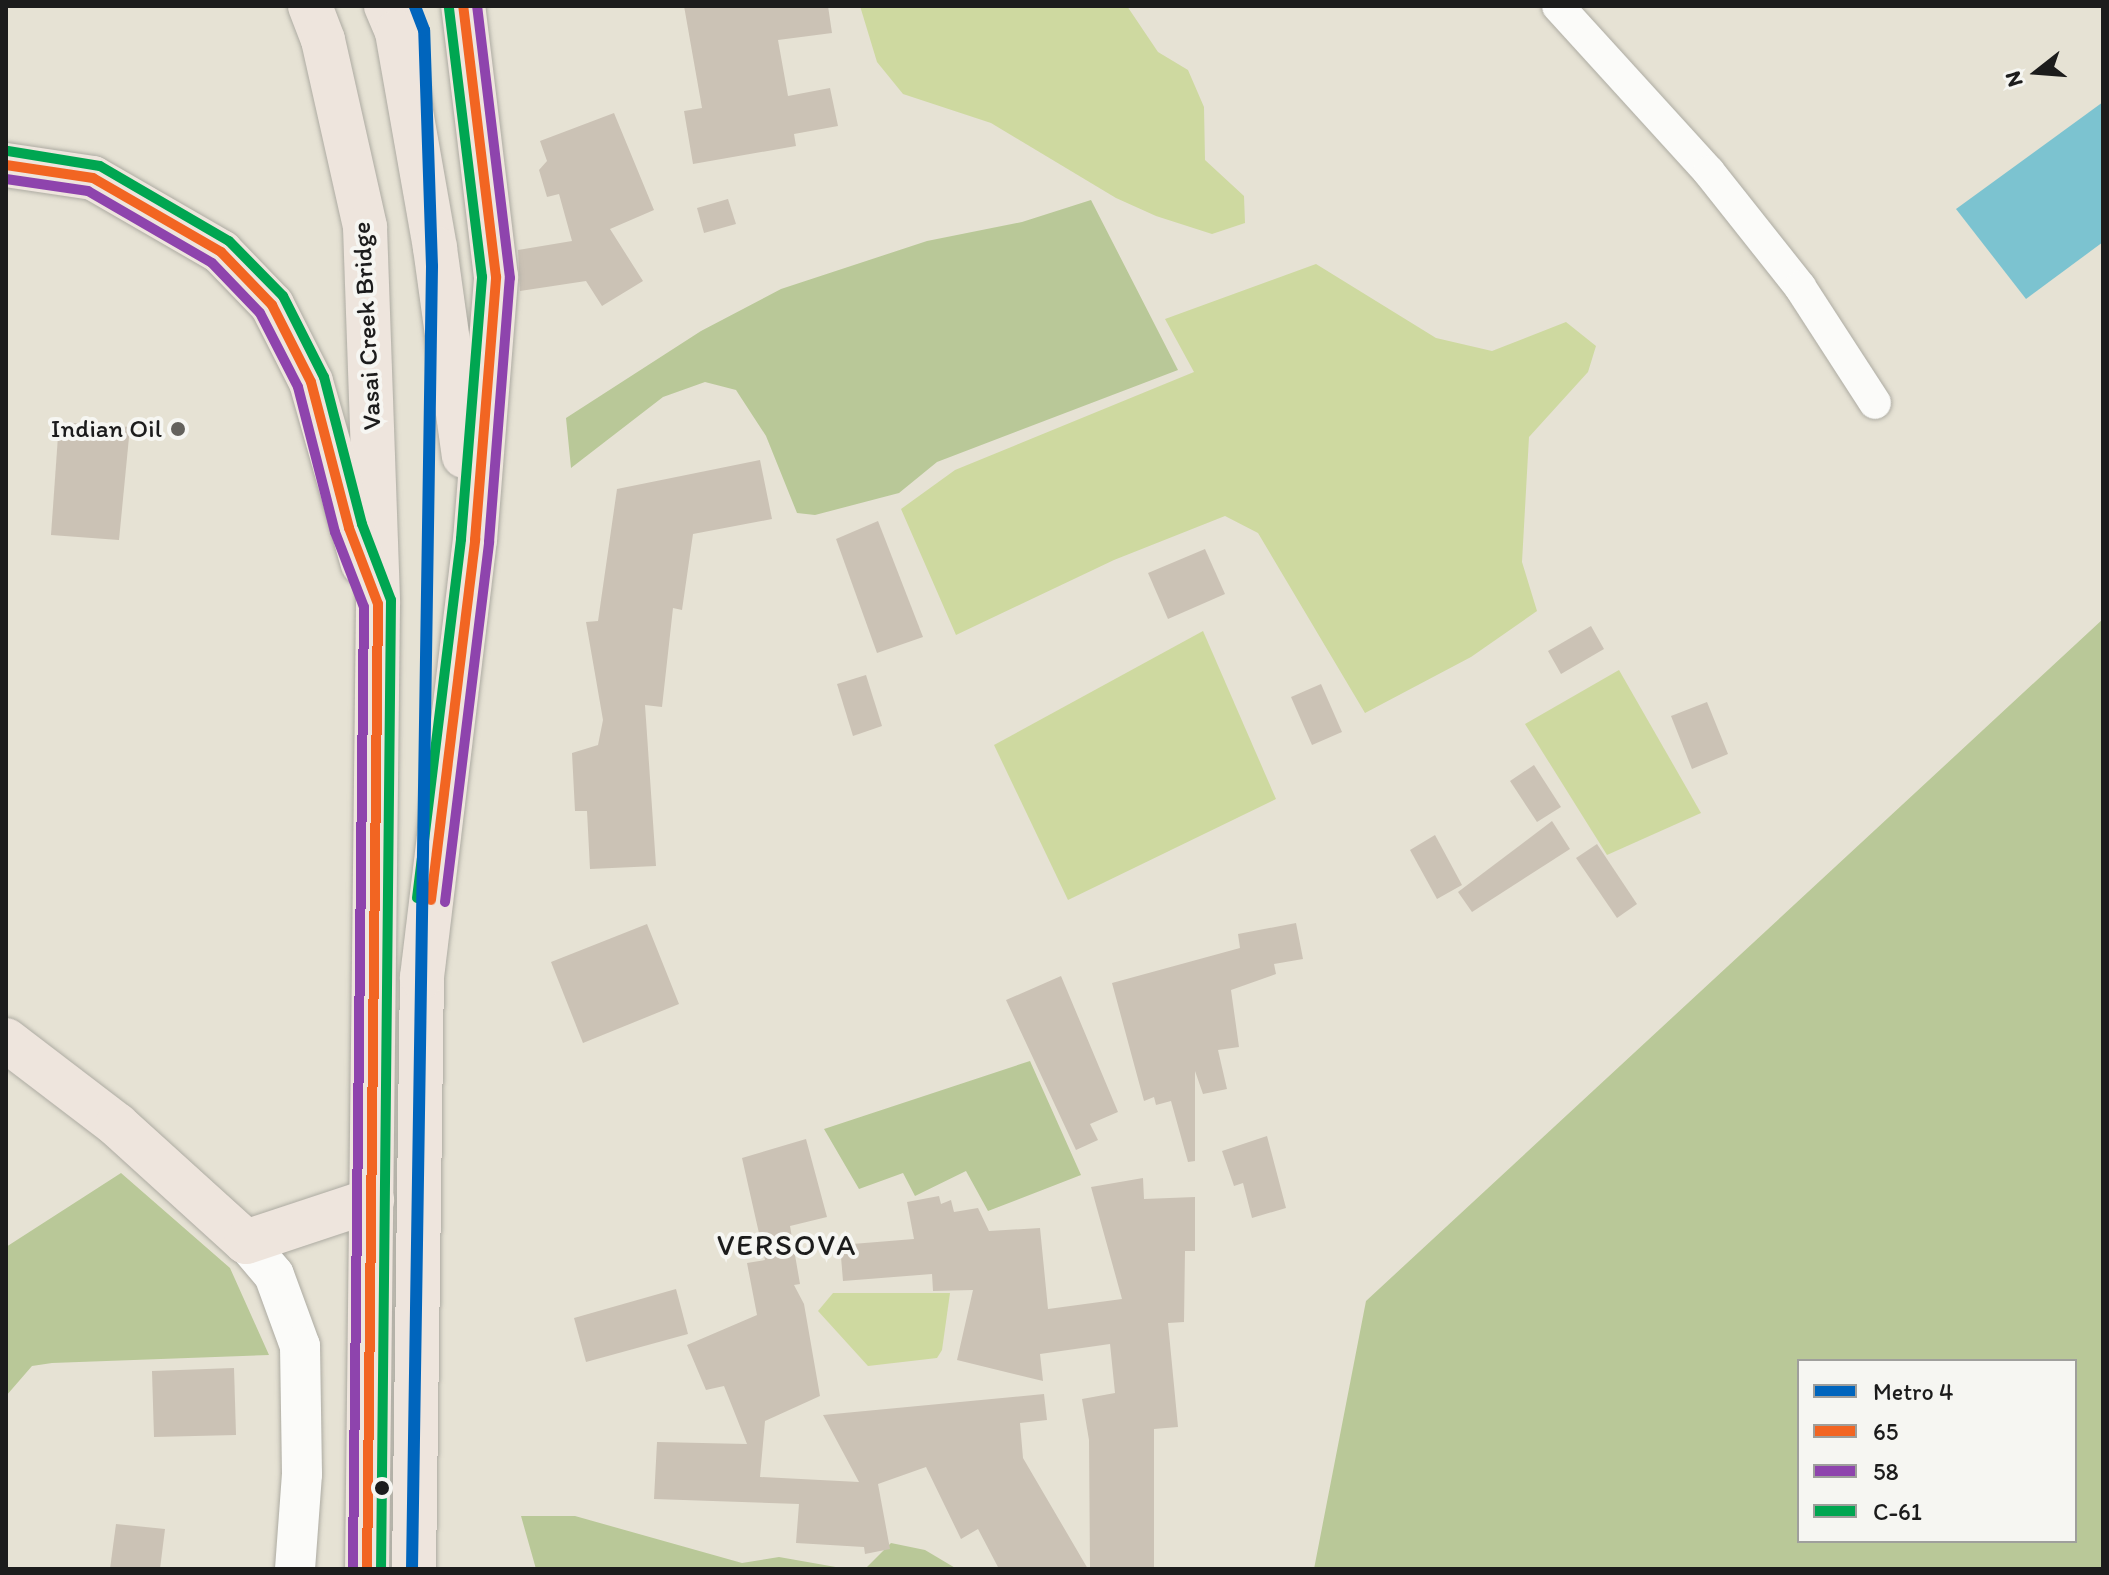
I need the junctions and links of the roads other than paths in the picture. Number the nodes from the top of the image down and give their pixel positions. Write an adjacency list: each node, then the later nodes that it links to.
1 (310, 6): 8 (highway, Vasai Creek Bridge)
2 (386, 6): 7 (highway)
3 (463, 6): 7 (highway)
4 (1558, 6): 6 (street)
5 (6, 165): 8 (highway)
6 (1875, 403)
7 (475, 540): 14 (highway)
8 (378, 604): 10 (highway, Vasai Creek Bridge)
9 (6, 1040): 11 (highway)
10 (372, 1200): 11 (highway); 13 (highway, Vasai Creek Bridge)
11 (246, 1242): 12 (street)
12 (295, 1569)
13 (367, 1569)
14 (414, 1569)

